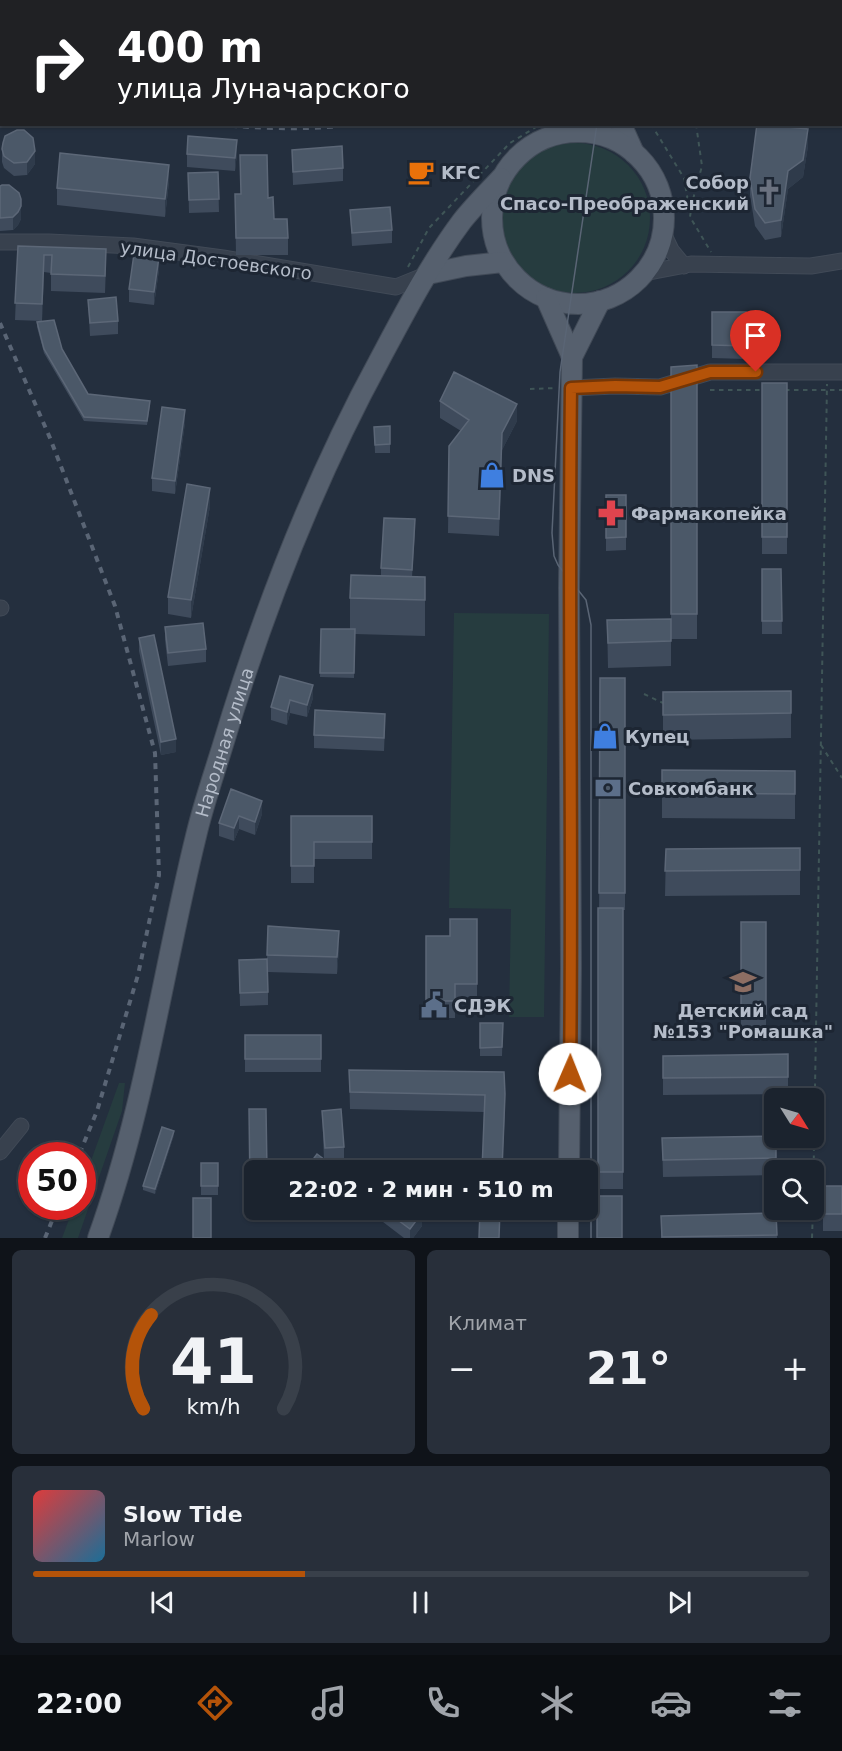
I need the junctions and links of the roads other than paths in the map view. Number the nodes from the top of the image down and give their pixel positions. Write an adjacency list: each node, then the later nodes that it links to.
1 (622, 126): 3 (main road)
2 (557, 130): 3 (main road); 4 (main road)
3 (634, 153): 5 (main road)
4 (501, 178): 8 (main road); 11 (main road, Народная улица)
5 (662, 231): 9 (street); 10 (main road)
6 (0, 242): 11 (street, улица Достоевского)
7 (842, 261): 9 (street)
8 (503, 262): 11 (main road); 12 (main road)
9 (684, 266): 10 (street)
10 (644, 273): 13 (main road)
11 (428, 274): 21 (main road, Народная улица)
12 (546, 298): 13 (main road); 14 (main road)
13 (600, 301): 14 (main road)
14 (572, 357): 16 (main road)
15 (834, 372): 16 (street)
16 (571, 388): 19 (main road)
17 (21, 1126): 18 (street)
18 (0, 1152)
19 (569, 1160)
20 (568, 1220): 22 (main road)
21 (98, 1238)
22 (568, 1238)

